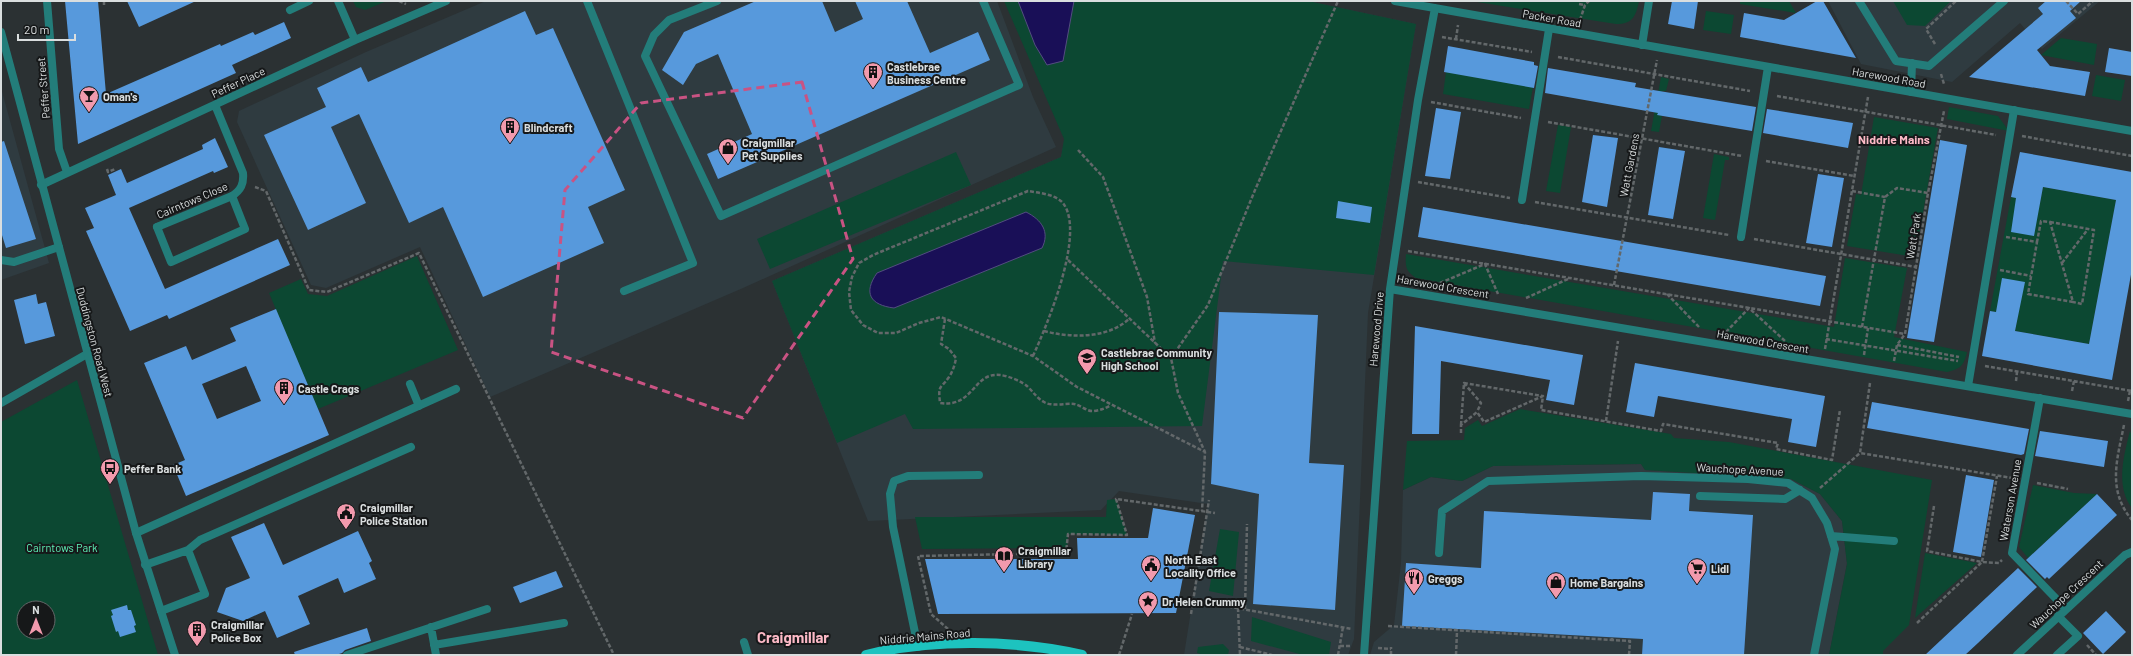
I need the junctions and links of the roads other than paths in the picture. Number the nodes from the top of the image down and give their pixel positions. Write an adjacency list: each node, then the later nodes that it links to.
1 (47, 1): 25 (street, Peffer Street)
2 (309, 1): 14 (street)
3 (338, 1): 17 (street)
4 (446, 1): 17 (street, Peffer Place)
5 (587, 1): 33 (street)
6 (717, 1): 12 (street)
7 (983, 1): 12 (street)
8 (1395, 1): 13 (street)
9 (1649, 1): 18 (street)
10 (1859, 1): 19 (street)
11 (2004, 1): 19 (street)
12 (701, 4)
13 (1434, 8): 15 (street, Packer Road); 32 (street, Harewood Drive)
14 (290, 10)
15 (1549, 29): 18 (street, Packer Road); 28 (street)
16 (1, 32): 26 (street, Duddingston Road West)
17 (355, 40): 22 (street, Peffer Place)
18 (1642, 44): 20 (street, Harewood Road)
19 (1912, 63): 21 (street)
20 (1768, 67): 21 (street, Harewood Road); 29 (street)
21 (1911, 92): 23 (street, Harewood Road)
22 (215, 105): 25 (street, Peffer Place); 27 (street, Cairntows Close)
23 (2014, 110): 24 (street, Harewood Road); 36 (street)
24 (2132, 131)
25 (67, 172): 26 (street, Peffer Place)
26 (41, 184): 30 (street, Duddingston Road West)
27 (232, 196): 27 (street, Cairntows Close)
28 (1522, 200)
29 (1741, 237)
30 (59, 247): 31 (street); 34 (street, Duddingston Road West)
31 (1, 260)
32 (1390, 289): 36 (street, Harewood Crescent); 69 (street, Harewood Drive)
33 (624, 291)
34 (87, 354): 39 (street); 46 (street, Duddingston Road West)
35 (410, 384): 40 (street)
36 (1968, 386): 38 (street, Harewood Crescent)
37 (456, 389): 40 (street)
38 (2040, 398): 41 (street, Harewood Crescent); 54 (street, Waterson Avenue)
39 (1, 403)
40 (419, 406): 46 (street)
41 (2129, 414)
42 (411, 447): 49 (street)
43 (980, 475): 61 (street)
44 (1800, 490): 45 (street); 47 (street, Wauchope Avenue); 51 (street, Wauchope Avenue)
45 (1700, 496)
46 (136, 533): 52 (street, Duddingston Road West)
47 (1831, 536): 48 (street); 70 (street, Wauchope Avenue)
48 (1894, 541)
49 (188, 550): 52 (street); 55 (street)
50 (2132, 552): 54 (street, Wauchope Crescent)
51 (1439, 553)
52 (145, 565): 55 (street, Duddingston Road West)
53 (487, 609): 58 (street)
54 (2066, 609): 56 (street, Wauchope Crescent)
55 (161, 611): 63 (street, Duddingston Road West)
56 (2058, 616): 71 (street, Wauchope Crescent); 72 (street)
57 (564, 623): 60 (street)
58 (431, 627): 60 (street); 64 (street)
59 (744, 642): 66 (street)
60 (434, 645): 65 (street)
61 (918, 647): 62 (main road, Niddrie Mains Road); 68 (main road, Niddrie Mains Road)
62 (883, 653): 67 (main road, Niddrie Mains Road)
63 (175, 655)
64 (347, 655)
65 (436, 655)
66 (748, 655)
67 (866, 655)
68 (1082, 655)
69 (1364, 655)
70 (1814, 655)
71 (2017, 655)
72 (2057, 655)

